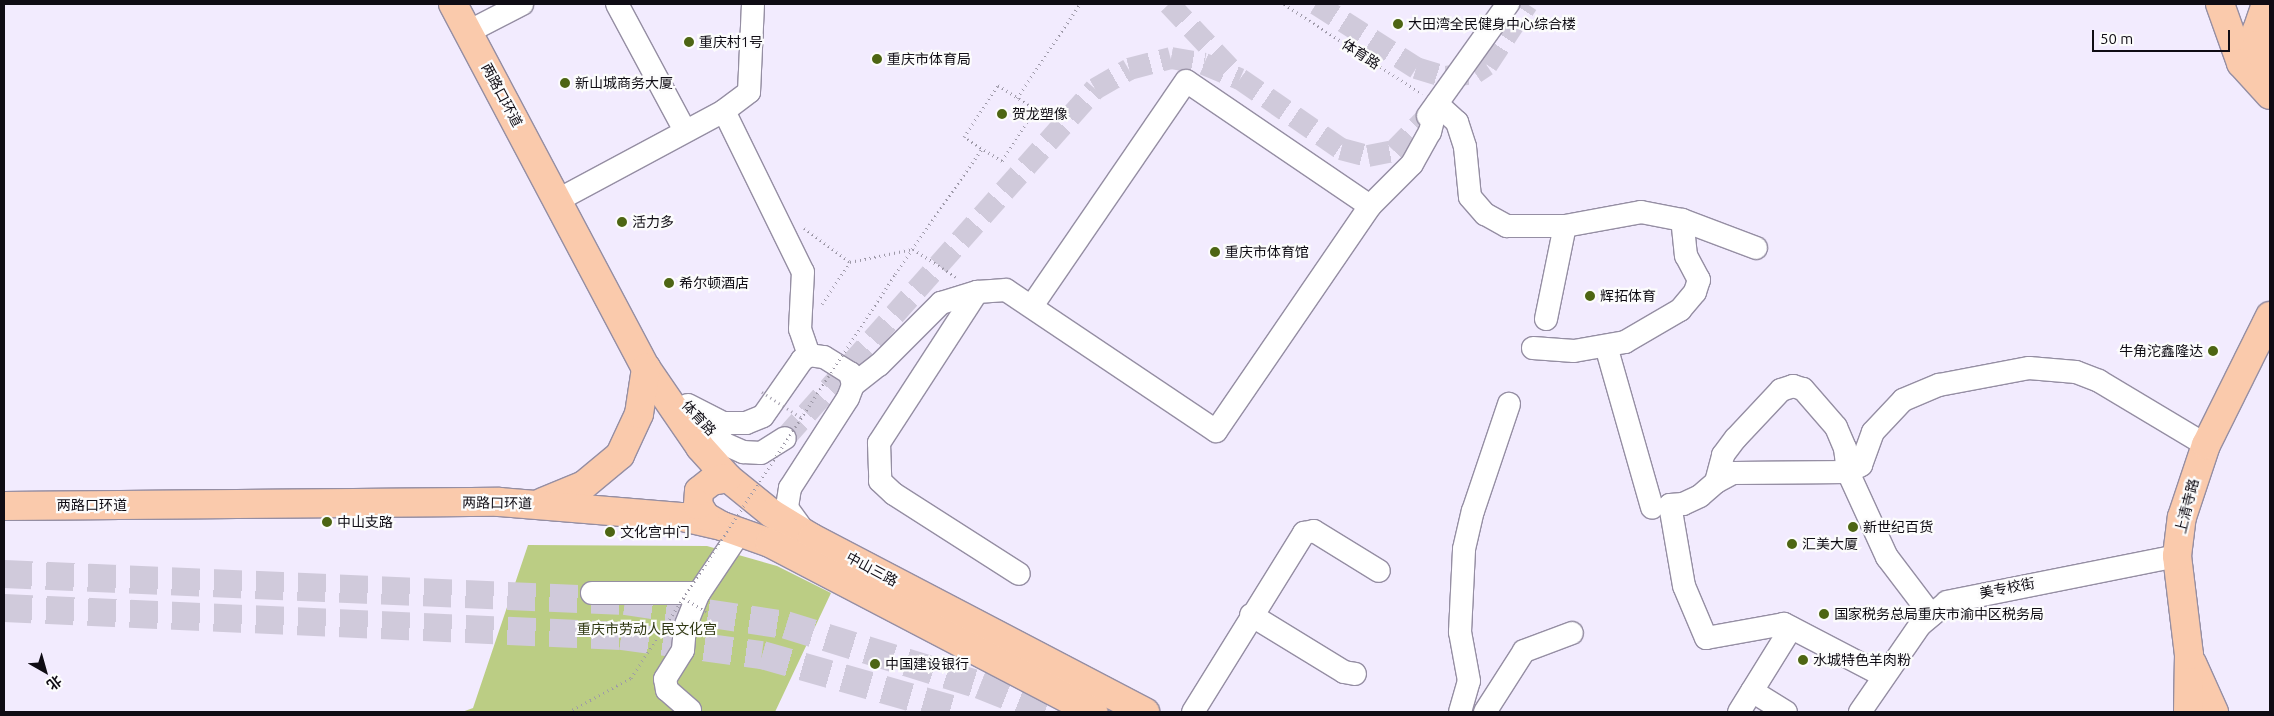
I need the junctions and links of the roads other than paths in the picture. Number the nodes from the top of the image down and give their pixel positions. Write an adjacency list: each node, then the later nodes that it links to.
1 (453, 4): 8 (main road, 两路口环道)
2 (522, 4): 8 (street)
3 (618, 4): 13 (street)
4 (753, 4): 12 (street)
5 (1508, 4): 11 (street)
6 (2220, 4): 10 (main road)
7 (2266, 4): 9 (main road)
8 (468, 32): 14 (main road, 两路口环道)
9 (2270, 71)
10 (2270, 95)
11 (1433, 110): 15 (street); 17 (street)
12 (724, 111): 13 (street); 26 (street)
13 (686, 131): 14 (street)
14 (558, 200): 27 (main road, 两路口环道)
15 (1370, 206): 20 (street); 20 (street)
16 (1682, 220): 17 (street); 18 (street); 23 (street)
17 (1565, 226): 22 (street)
18 (1756, 248)
19 (977, 292): 20 (street); 28 (street); 45 (street)
20 (1032, 306)
21 (2270, 316): 31 (main road, 上清寺路)
22 (1546, 319)
23 (1606, 346): 24 (street); 39 (street)
24 (1533, 348)
25 (2270, 354): 31 (main road)
26 (809, 355): 28 (street); 30 (street)
27 (646, 368): 30 (street, 体育路); 34 (main road, 中山三路); 37 (main road, 两路口环道)
28 (853, 385): 42 (street)
29 (1508, 404): 57 (street)
30 (688, 405): 32 (street, 体育路)
31 (2212, 435): 33 (street); 43 (main road, 上清寺路)
32 (785, 438)
33 (1848, 472): 35 (street); 35 (street); 49 (street)
34 (728, 478): 41 (main road); 42 (main road, 中山三路)
35 (1716, 482): 50 (street)
36 (499, 502): 37 (main road, 两路口环道); 38 (main road, 两路口环道); 40 (street)
37 (539, 504): 40 (main road, 中山三路)
38 (4, 506)
39 (1652, 508)
40 (683, 517): 41 (main road, 中山三路)
41 (731, 529): 47 (street); 58 (main road, 中山三路)
42 (810, 537): 59 (main road, 中山三路)
43 (2177, 556): 49 (street, 美专校街); 52 (main road, 上清寺路)
44 (1379, 571): 48 (street)
45 (1020, 574)
46 (592, 592): 47 (street)
47 (696, 601): 56 (street)
48 (1252, 615): 53 (street); 60 (street)
49 (1931, 615): 54 (street, 美专校街)
50 (1791, 628): 54 (street); 55 (street)
51 (1572, 633): 61 (street)
52 (2189, 655): 65 (main road, 上清寺路); 66 (main road); 67 (main road)
53 (1355, 674)
54 (1884, 676): 64 (street, 美专校街)
55 (1752, 691): 62 (street); 63 (street)
56 (690, 710)
57 (1464, 711)
58 (1093, 712)
59 (1144, 712)
60 (1193, 712)
61 (1485, 712)
62 (1739, 712)
63 (1786, 712)
64 (1860, 712)
65 (2188, 712)
66 (2202, 712)
67 (2214, 712)

